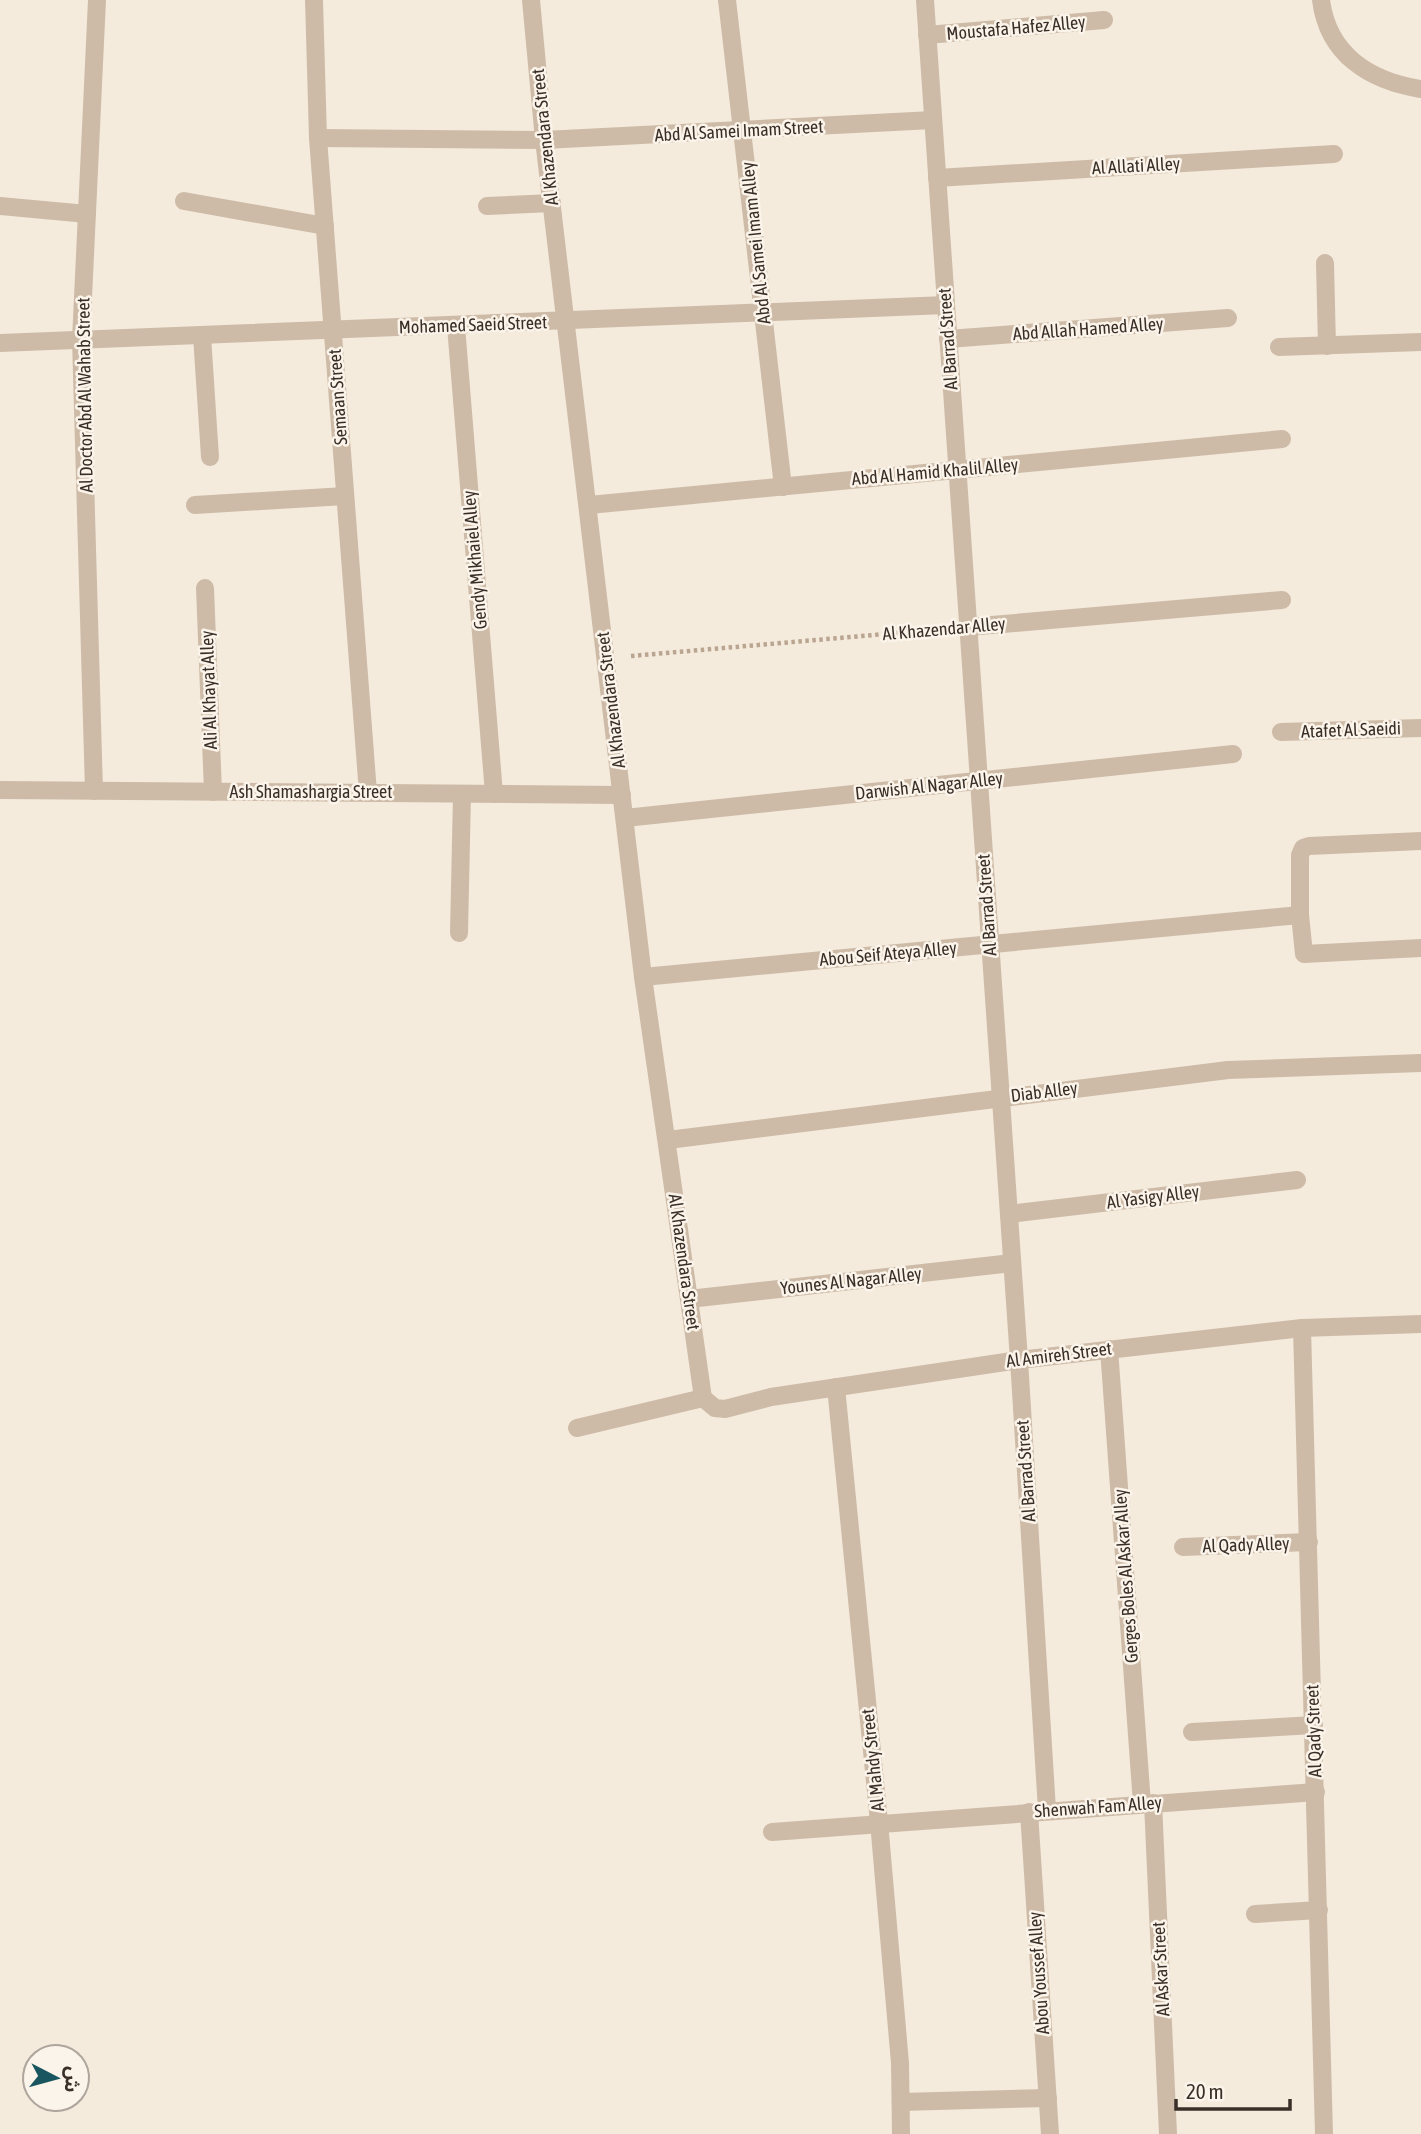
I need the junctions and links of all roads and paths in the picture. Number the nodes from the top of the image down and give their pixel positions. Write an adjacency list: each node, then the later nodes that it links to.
1 (97, 0): 20 (street, Al Doctor Abd Al Wahab Street)
2 (314, 0): 12 (street, Semaan Street)
3 (531, 0): 13 (street, Al Khazendara Street)
4 (727, 0): 11 (street, Abd Al Samei Imam Alley)
5 (925, 0): 8 (street, Al Barrad Street)
6 (1321, 0): 9 (street)
7 (1104, 20): 8 (street, Moustafa Hafez Alley)
8 (927, 35): 10 (street, Al Barrad Street)
9 (1421, 89)
10 (933, 120): 11 (street, Abd Al Samei Imam Street); 15 (street, Al Barrad Street)
11 (743, 131): 13 (street, Abd Al Samei Imam Street); 24 (street, Abd Al Samei Imam Alley)
12 (318, 138): 13 (street, Abd Al Samei Imam Street); 21 (street, Semaan Street)
13 (544, 141): 17 (street, Al Khazendara Street)
14 (1334, 154): 15 (street, Al Allati Alley)
15 (937, 178): 23 (street, Al Barrad Street)
16 (184, 201): 21 (street)
17 (552, 203): 19 (street); 26 (street, Al Khazendara Street)
18 (0, 206): 20 (street)
19 (487, 206)
20 (87, 214): 30 (street, Al Doctor Abd Al Wahab Street)
21 (325, 226): 28 (street, Semaan Street)
22 (1325, 263): 34 (street)
23 (946, 305): 24 (street, Mohamed Saeid Street); 31 (street, Al Barrad Street)
24 (764, 313): 26 (street, Mohamed Saeid Street); 39 (street, Abd Al Samei Imam Alley)
25 (1228, 318): 31 (street, Abd Allah Hamed Alley)
26 (567, 321): 27 (street, Mohamed Saeid Street); 42 (street, Al Khazendara Street)
27 (456, 326): 28 (street, Mohamed Saeid Street); 56 (street, Gendy Mikhaiel Alley)
28 (333, 331): 29 (street, Mohamed Saeid Street); 40 (street, Semaan Street)
29 (202, 336): 30 (street, Mohamed Saeid Street); 37 (street)
30 (81, 340): 33 (street, Mohamed Saeid Street); 52 (street, Al Doctor Abd Al Wahab Street)
31 (948, 340): 38 (street, Al Barrad Street)
32 (1421, 342): 34 (street)
33 (0, 343)
34 (1326, 346): 35 (street)
35 (1279, 347)
36 (1282, 439): 38 (street, Abd Al Hamid Khalil Alley)
37 (210, 457)
38 (957, 470): 39 (street, Abd Al Hamid Khalil Alley); 45 (street, Al Barrad Street)
39 (783, 487): 42 (street, Abd Al Hamid Khalil Alley)
40 (345, 496): 41 (street); 54 (street, Semaan Street)
41 (195, 505)
42 (589, 505): 46 (street, Al Khazendara Street)
43 (205, 588): 53 (street, Ali Al Khayat Alley)
44 (1282, 600): 45 (street, Al Khazendar Alley)
45 (968, 626): 46 (path, Al Khazendar Alley); 50 (street, Al Barrad Street)
46 (606, 658): 57 (street, Al Khazendara Street)
47 (1421, 728): 48 (street, Atafet Al Saeidi)
48 (1281, 732)
49 (1233, 754): 50 (street, Darwish Al Nagar Alley)
50 (979, 781): 58 (street, Darwish Al Nagar Alley); 62 (street, Al Barrad Street)
51 (0, 790): 52 (street, Ash Shamashargia Street)
52 (94, 791): 53 (street, Ash Shamashargia Street)
53 (213, 792): 54 (street, Ash Shamashargia Street)
54 (368, 793): 55 (street, Ash Shamashargia Street)
55 (462, 794): 56 (street, Ash Shamashargia Street); 61 (street)
56 (494, 794): 57 (street, Ash Shamashargia Street)
57 (622, 795): 58 (street, Al Khazendara Street)
58 (625, 818): 64 (street, Al Khazendara Street)
59 (1421, 841): 60 (street)
60 (1300, 915): 62 (street, Abou Seif Ateya Alley); 63 (street)
61 (459, 933)
62 (990, 945): 64 (street, Abou Seif Ateya Alley); 66 (street, Al Barrad Street)
63 (1421, 948)
64 (643, 977): 67 (street, Al Khazendara Street)
65 (1421, 1063): 66 (street, Diab Alley)
66 (1001, 1097): 67 (street, Diab Alley); 69 (street, Al Barrad Street)
67 (668, 1140): 71 (street, Al Khazendara Street)
68 (1297, 1180): 69 (street, Al Yasigy Alley)
69 (1009, 1214): 70 (street, Al Barrad Street)
70 (1012, 1263): 71 (street, Younes Al Nagar Alley); 75 (street, Al Barrad Street)
71 (689, 1299): 77 (street, Al Khazendara Street)
72 (1421, 1324): 73 (street, Al Amireh Street)
73 (1302, 1328): 74 (street, Al Amireh Street); 79 (street, Al Qady Street)
74 (1109, 1349): 75 (street, Al Amireh Street); 84 (street, Gerges Boles Al Askar Alley)
75 (1019, 1360): 76 (street, Al Amireh Street); 85 (street, Al Barrad Street)
76 (836, 1387): 77 (street, Al Amireh Street); 87 (street, Al Mahdy Street)
77 (703, 1398): 78 (street)
78 (577, 1428)
79 (1309, 1542): 80 (street, Al Qady Alley); 81 (street, Al Qady Street)
80 (1183, 1547)
81 (1314, 1725): 82 (street); 83 (street, Al Qady Street)
82 (1192, 1732)
83 (1316, 1792): 84 (street, Shenwah Fam Alley); 89 (street, Al Qady Street)
84 (1148, 1803): 85 (street, Shenwah Fam Alley); 95 (street, Al Askar Street)
85 (1047, 1810): 86 (street, Shenwah Fam Alley)
86 (1028, 1812): 87 (street, Shenwah Fam Alley); 91 (street, Abou Youssef Alley)
87 (879, 1822): 88 (street, Shenwah Fam Alley); 92 (street, Al Mahdy Street)
88 (772, 1832)
89 (1319, 1910): 90 (street); 96 (street, Al Qady Street)
90 (1255, 1914)
91 (1048, 2098): 92 (street); 94 (street, Abou Youssef Alley)
92 (901, 2102): 93 (street, Al Mahdy Street)
93 (901, 2134)
94 (1050, 2134)
95 (1168, 2134)
96 (1324, 2134)

